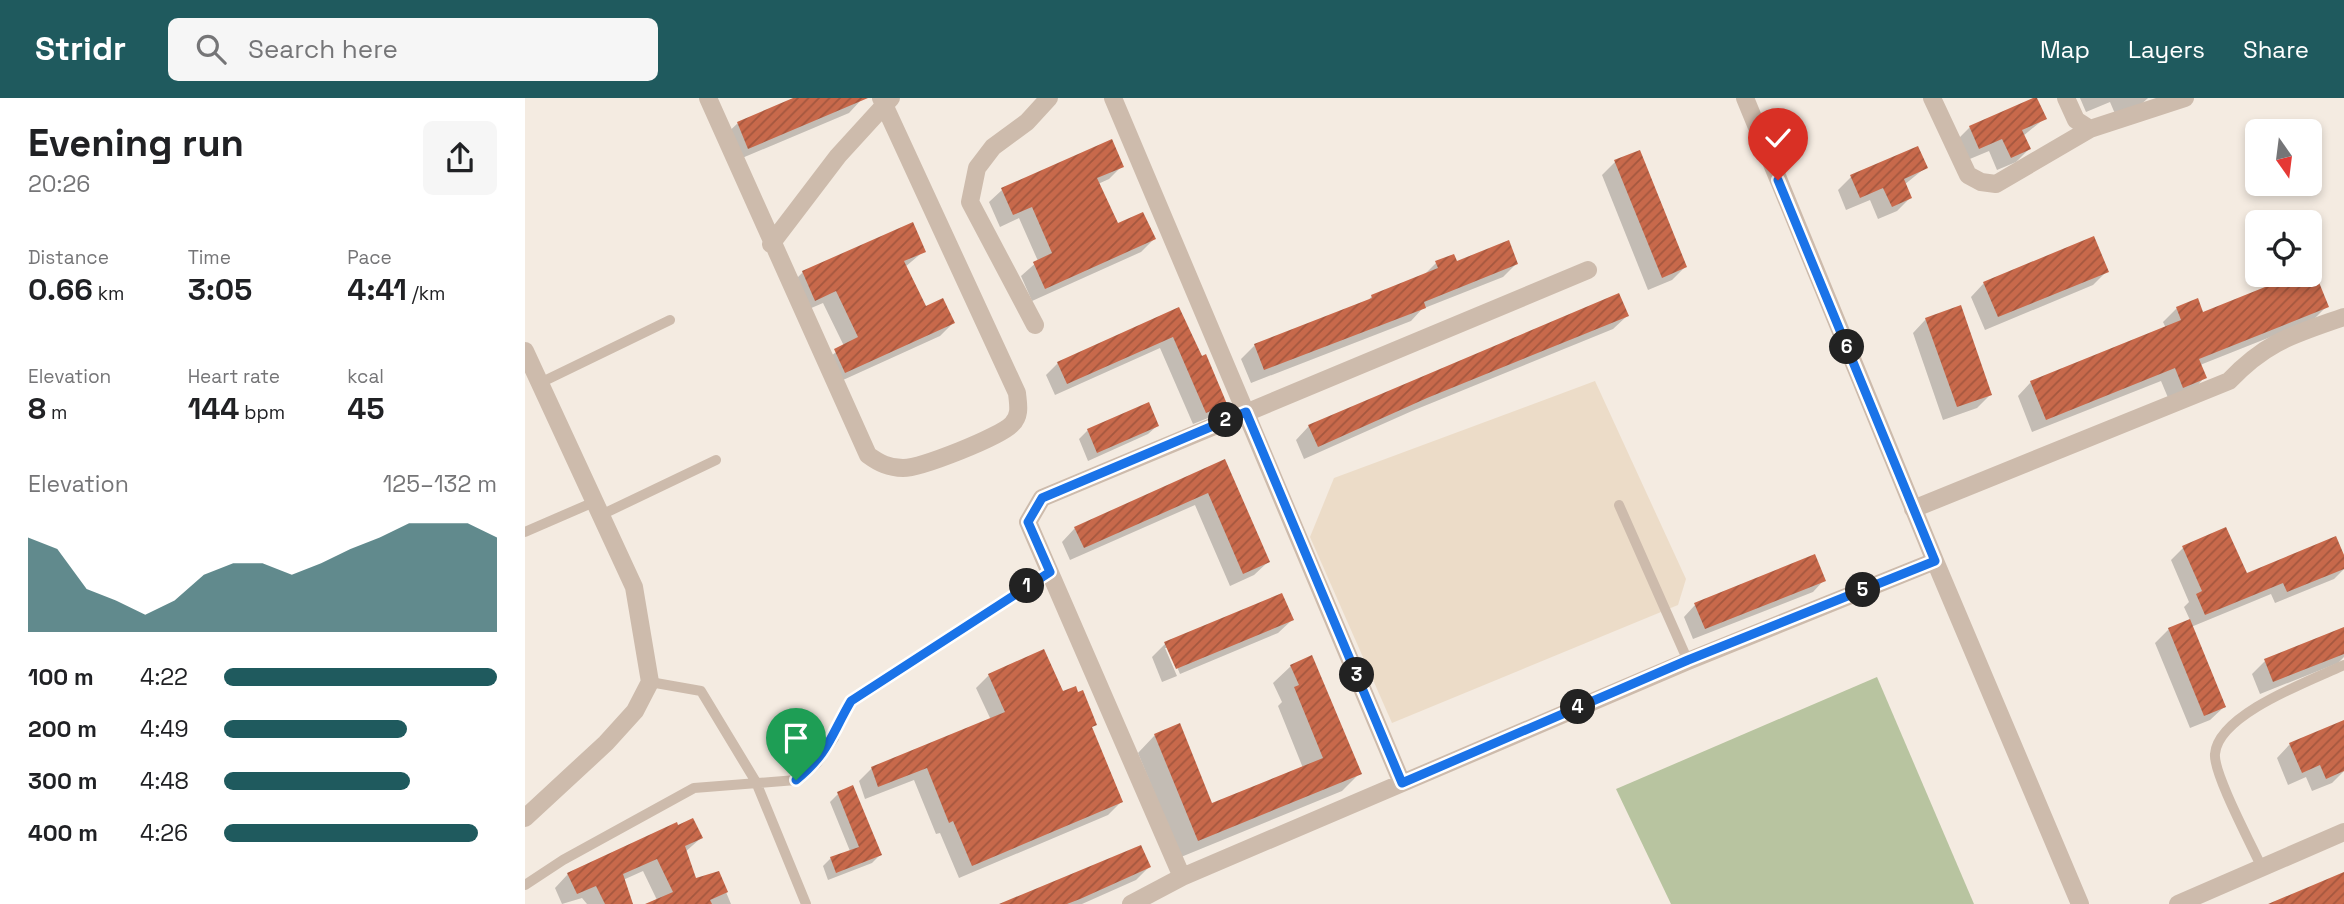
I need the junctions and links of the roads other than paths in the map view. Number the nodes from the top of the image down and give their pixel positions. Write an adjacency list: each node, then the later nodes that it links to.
1 (708, 98): 10 (street)
2 (1049, 98): 14 (street)
3 (1113, 98): 17 (street)
4 (1745, 98): 21 (street)
5 (1932, 98): 9 (street)
6 (2066, 98): 9 (street)
7 (2185, 98): 9 (street)
8 (886, 101): 10 (street); 10 (street)
9 (2090, 129)
10 (771, 244)
11 (1588, 270): 17 (street)
12 (2344, 317): 21 (street)
13 (670, 320): 16 (lane)
14 (1035, 325)
15 (525, 351): 16 (street)
16 (534, 379): 20 (street)
17 (1246, 412): 24 (street); 29 (street)
18 (716, 460): 20 (lane)
19 (1619, 505): 25 (lane)
20 (598, 508): 22 (lane); 27 (street)
21 (1913, 509): 23 (street)
22 (525, 532)
23 (1935, 561): 25 (street); 37 (street)
24 (1050, 572): 28 (lane); 33 (street)
25 (1688, 660): 29 (street)
26 (2344, 665): 32 (lane)
27 (650, 682): 28 (lane); 30 (street)
28 (756, 782): 34 (lane); 35 (lane)
29 (1402, 783): 33 (street)
30 (525, 818)
31 (2344, 832): 32 (street)
32 (2262, 868): 38 (street)
33 (1182, 877): 36 (street)
34 (525, 885)
35 (806, 904)
36 (1131, 904)
37 (2080, 904)
38 (2178, 904)

